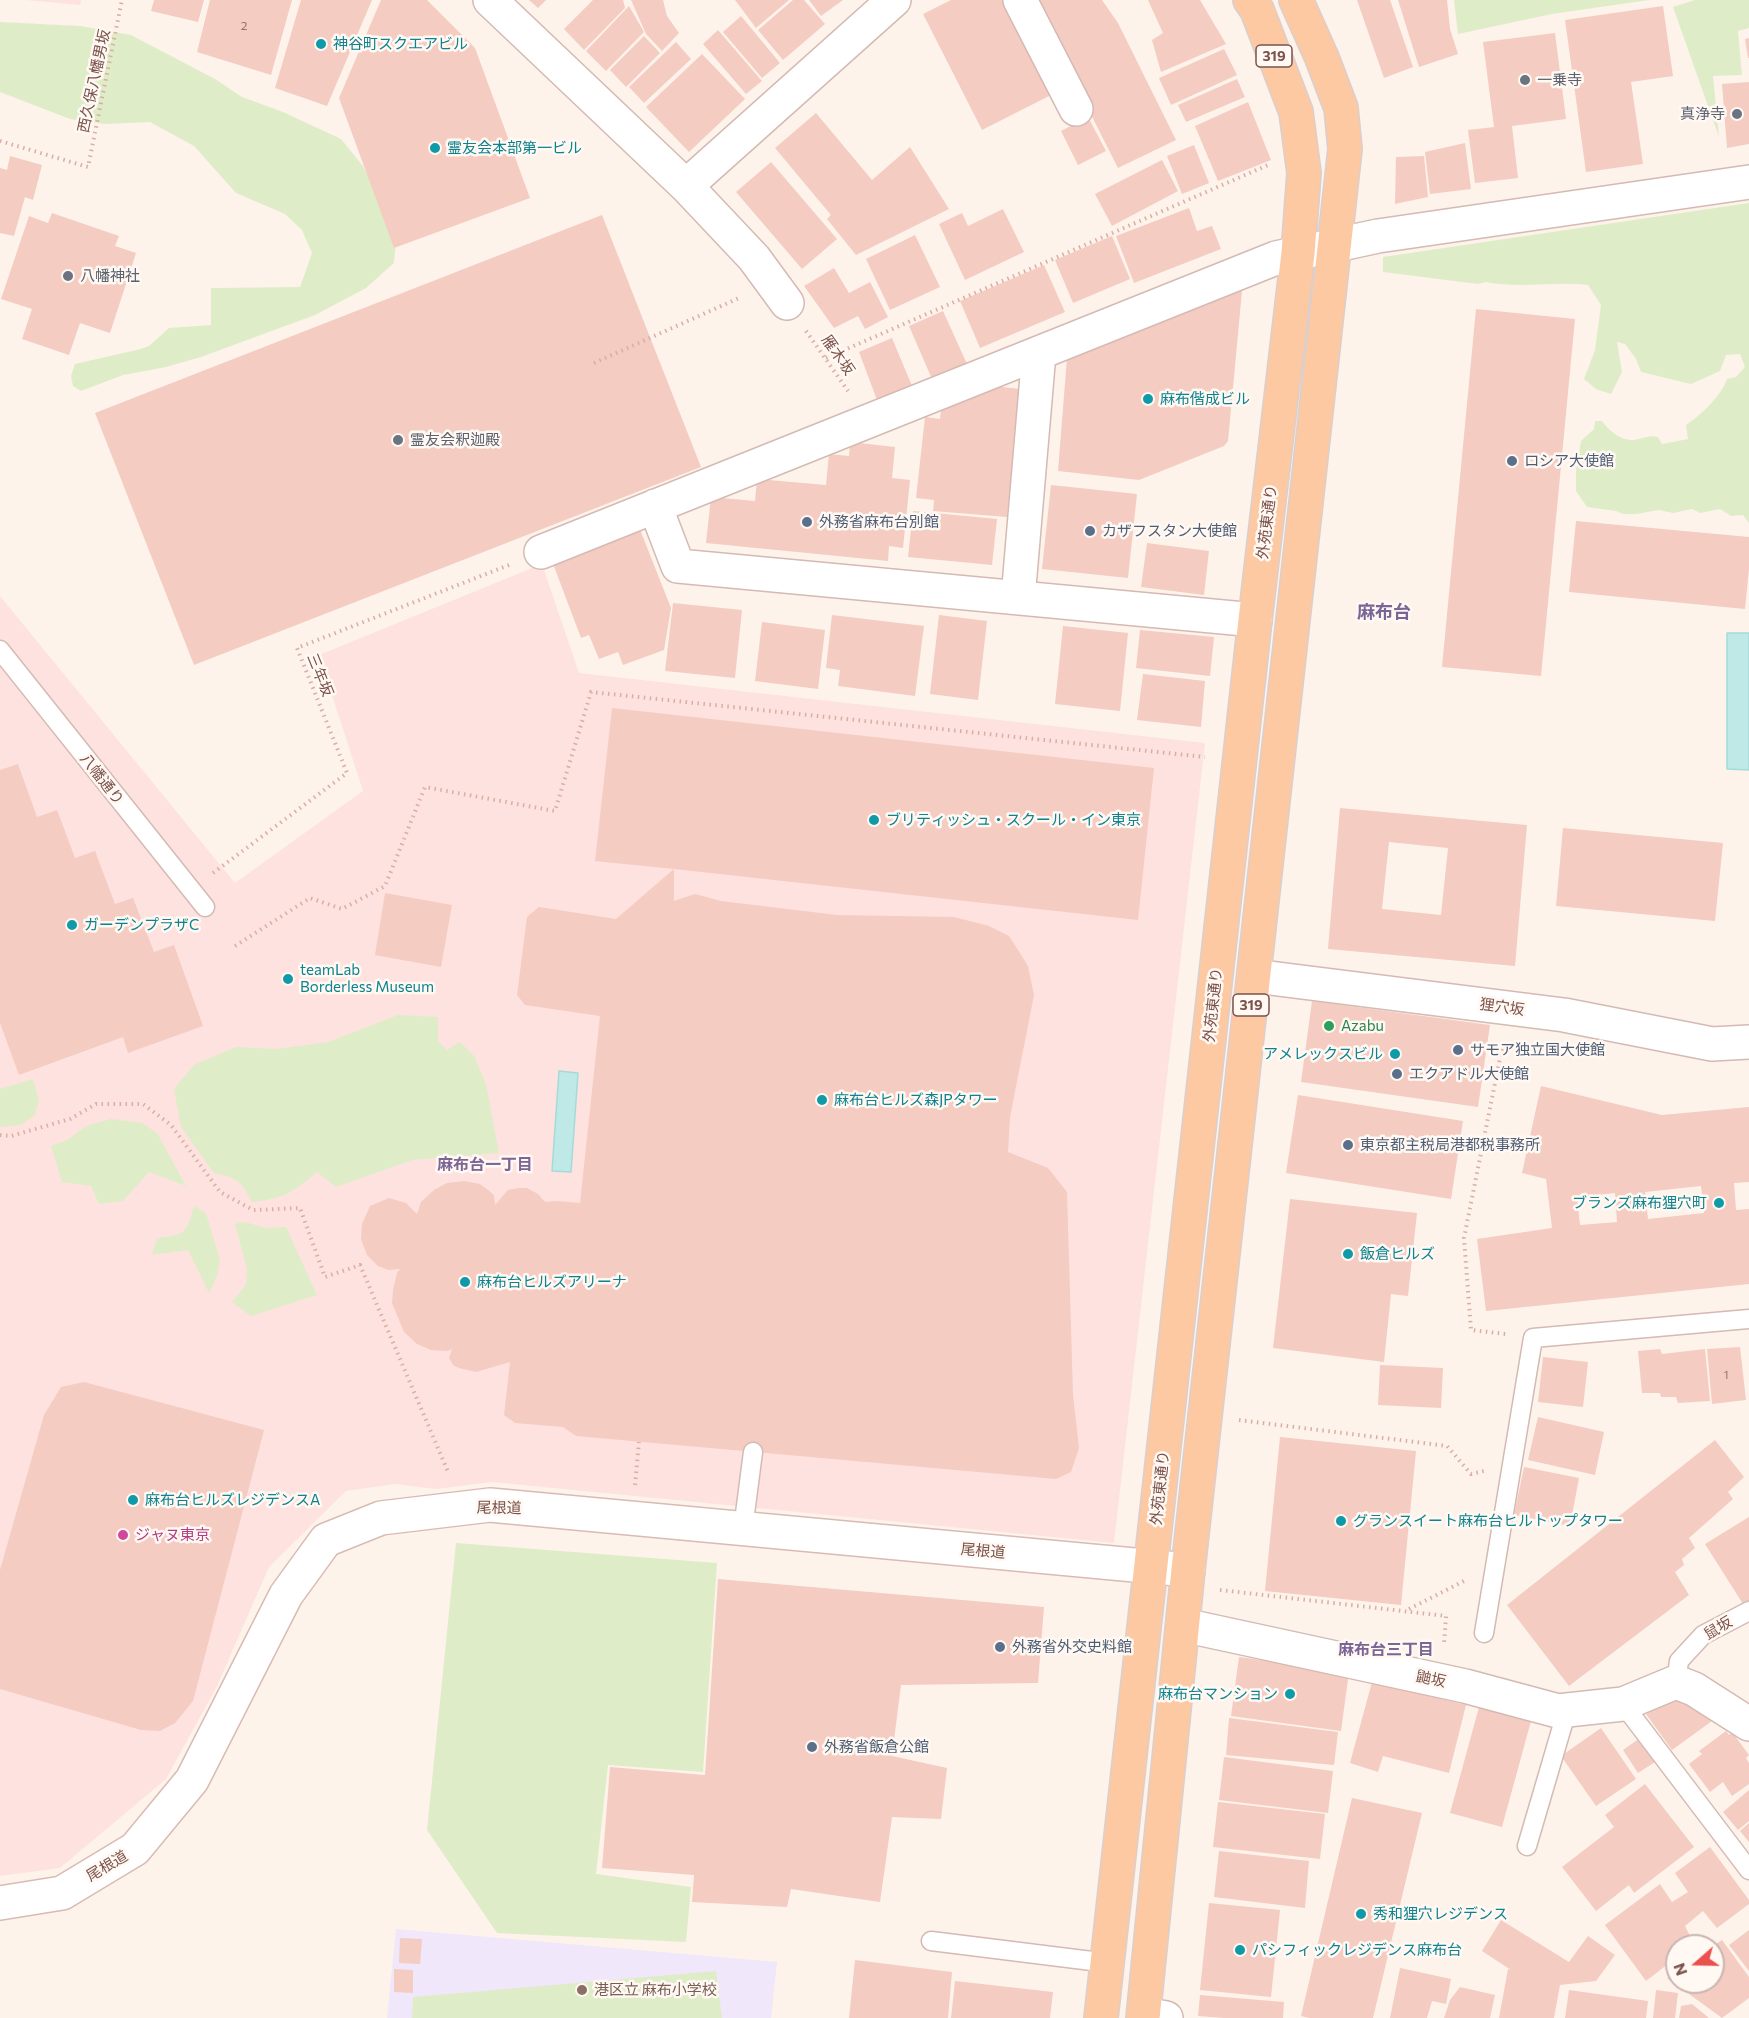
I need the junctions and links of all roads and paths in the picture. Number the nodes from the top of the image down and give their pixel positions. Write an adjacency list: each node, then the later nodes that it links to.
1 (122, 0): 8 (path, 西久保八幡男坂)
2 (490, 0): 11 (street)
3 (894, 0): 11 (street)
4 (1020, 0): 7 (street)
5 (1250, 0): 13 (main road, 外苑東通り / 319)
6 (1296, 0): 12 (main road, 319)
7 (1076, 109)
8 (0, 141)
9 (1268, 165): 16 (path)
10 (1749, 182): 12 (street)
11 (686, 186): 14 (street)
12 (1334, 245): 13 (street); 28 (main road, 319)
13 (1298, 253): 15 (street); 22 (main road, 外苑東通り / 319)
14 (779, 293): 16 (path, 雁木坂); 17 (path)
15 (1039, 353): 18 (street); 21 (street)
16 (826, 358): 18 (path, 雁木坂)
17 (594, 363)
18 (868, 421): 19 (street)
19 (655, 506): 20 (street); 21 (street)
20 (541, 552): 25 (path, 三年坂)
21 (1018, 598): 22 (street)
22 (1255, 620): 42 (main road, 外苑東通り / 319)
23 (0, 650): 25 (lane, 八幡通り)
24 (1209, 757): 27 (path)
25 (191, 890): 26 (lane, 八幡通り)
26 (205, 907)
27 (235, 946)
28 (1254, 976): 29 (street, 狸穴坂); 43 (main road, 319)
29 (1510, 1008): 30 (street, 狸穴坂); 33 (path)
30 (1749, 1042)
31 (0, 1136): 38 (path)
32 (1749, 1319): 37 (lane)
33 (1506, 1334)
34 (1233, 1420): 37 (path)
35 (639, 1442): 39 (path)
36 (753, 1452): 40 (lane)
37 (1514, 1462): 41 (lane)
38 (464, 1508): 39 (street, 尾根道); 55 (street, 尾根道)
39 (633, 1518): 40 (street, 尾根道)
40 (742, 1529): 42 (street, 尾根道)
41 (1495, 1564): 44 (path); 47 (lane)
42 (1151, 1566): 43 (street, 尾根道); 57 (main road, 外苑東通り / 319)
43 (1201, 1580): 44 (path); 46 (main road, 319)
44 (1400, 1610): 48 (path)
45 (1749, 1611): 49 (lane, 鼠坂)
46 (1183, 1625): 51 (street, 鼬坂); 58 (main road, 319)
47 (1484, 1633)
48 (1443, 1649)
49 (1676, 1682): 50 (street, 鼬坂); 52 (street)
50 (1623, 1704): 51 (street, 鼬坂); 54 (lane)
51 (1567, 1710): 53 (lane)
52 (1749, 1724)
53 (1527, 1846)
54 (1749, 1870)
55 (0, 1903)
56 (931, 1941): 57 (lane)
57 (1108, 1963): 59 (main road, 外苑東通り / 319)
58 (1151, 2017)
59 (1101, 2018)

